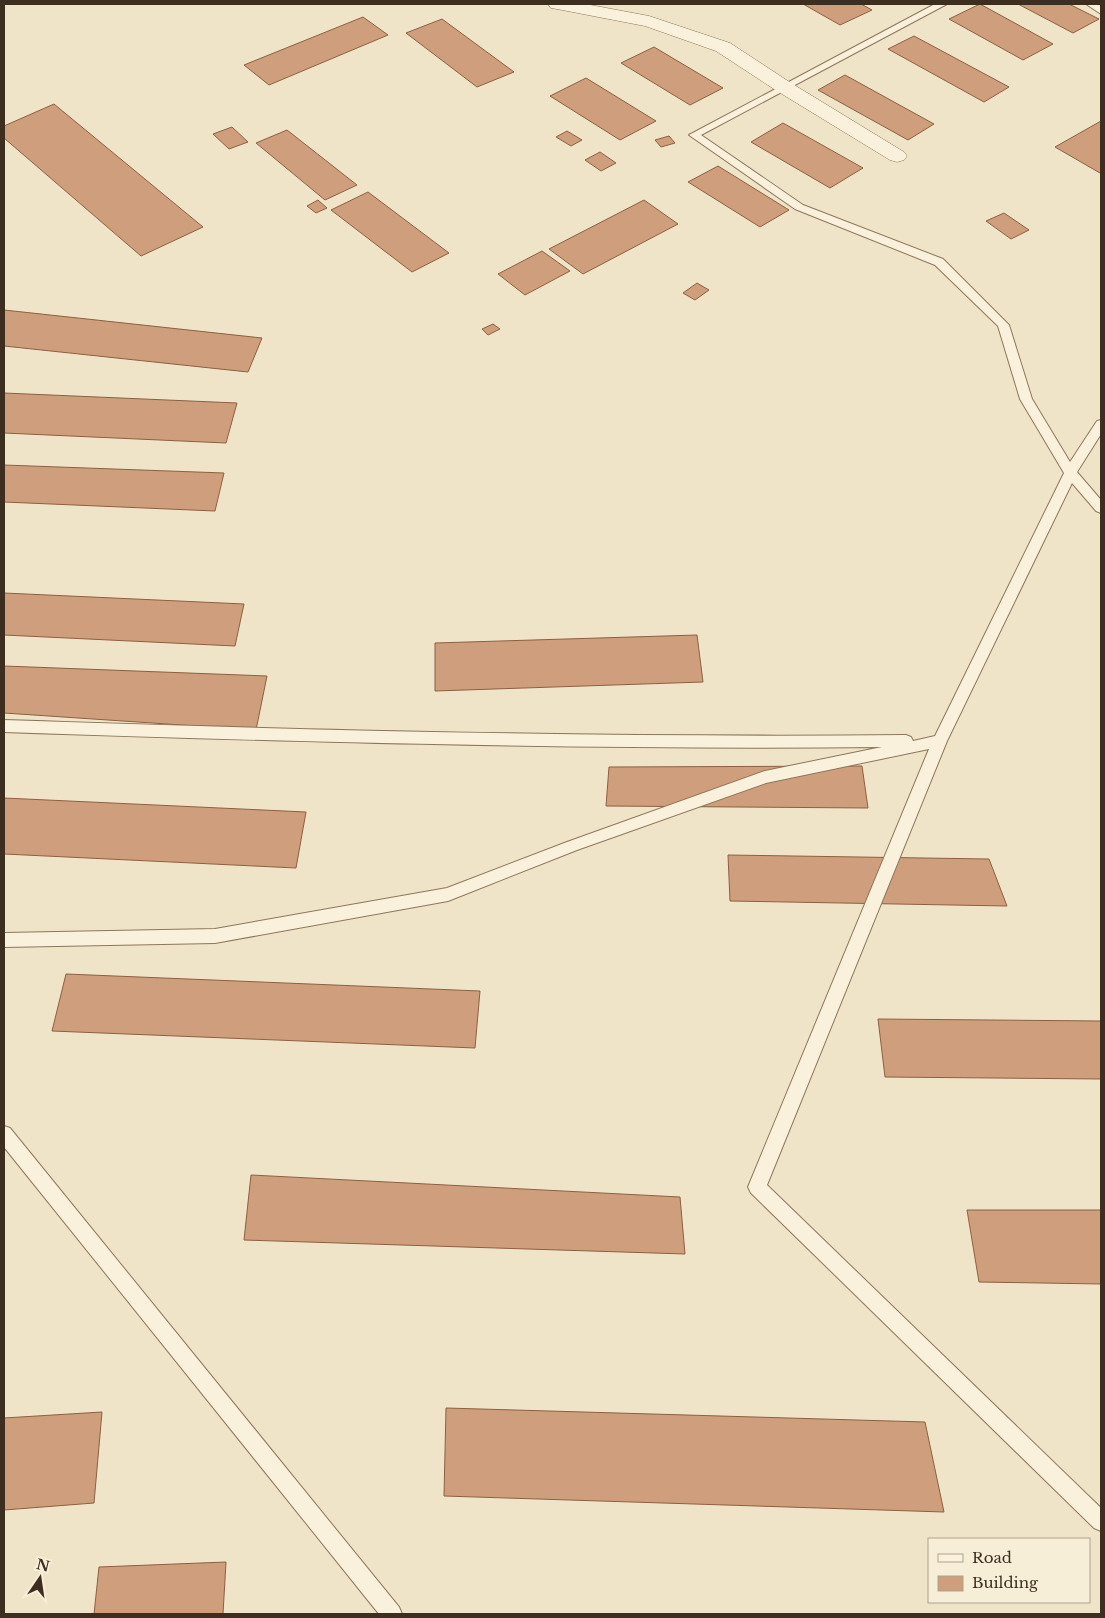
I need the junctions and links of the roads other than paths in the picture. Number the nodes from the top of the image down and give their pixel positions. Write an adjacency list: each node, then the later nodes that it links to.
1 (557, 4): 5 (street)
2 (942, 4): 5 (lane)
3 (1091, 4): 4 (lane)
4 (1101, 12)
5 (784, 87): 6 (street); 8 (lane)
6 (897, 156)
7 (1101, 424): 8 (lane)
8 (1070, 473): 9 (lane); 11 (lane)
9 (1101, 508)
10 (4, 726): 11 (lane)
11 (940, 741): 12 (lane); 14 (lane)
12 (4, 940)
13 (4, 1134): 15 (lane)
14 (1101, 1521)
15 (392, 1614)

